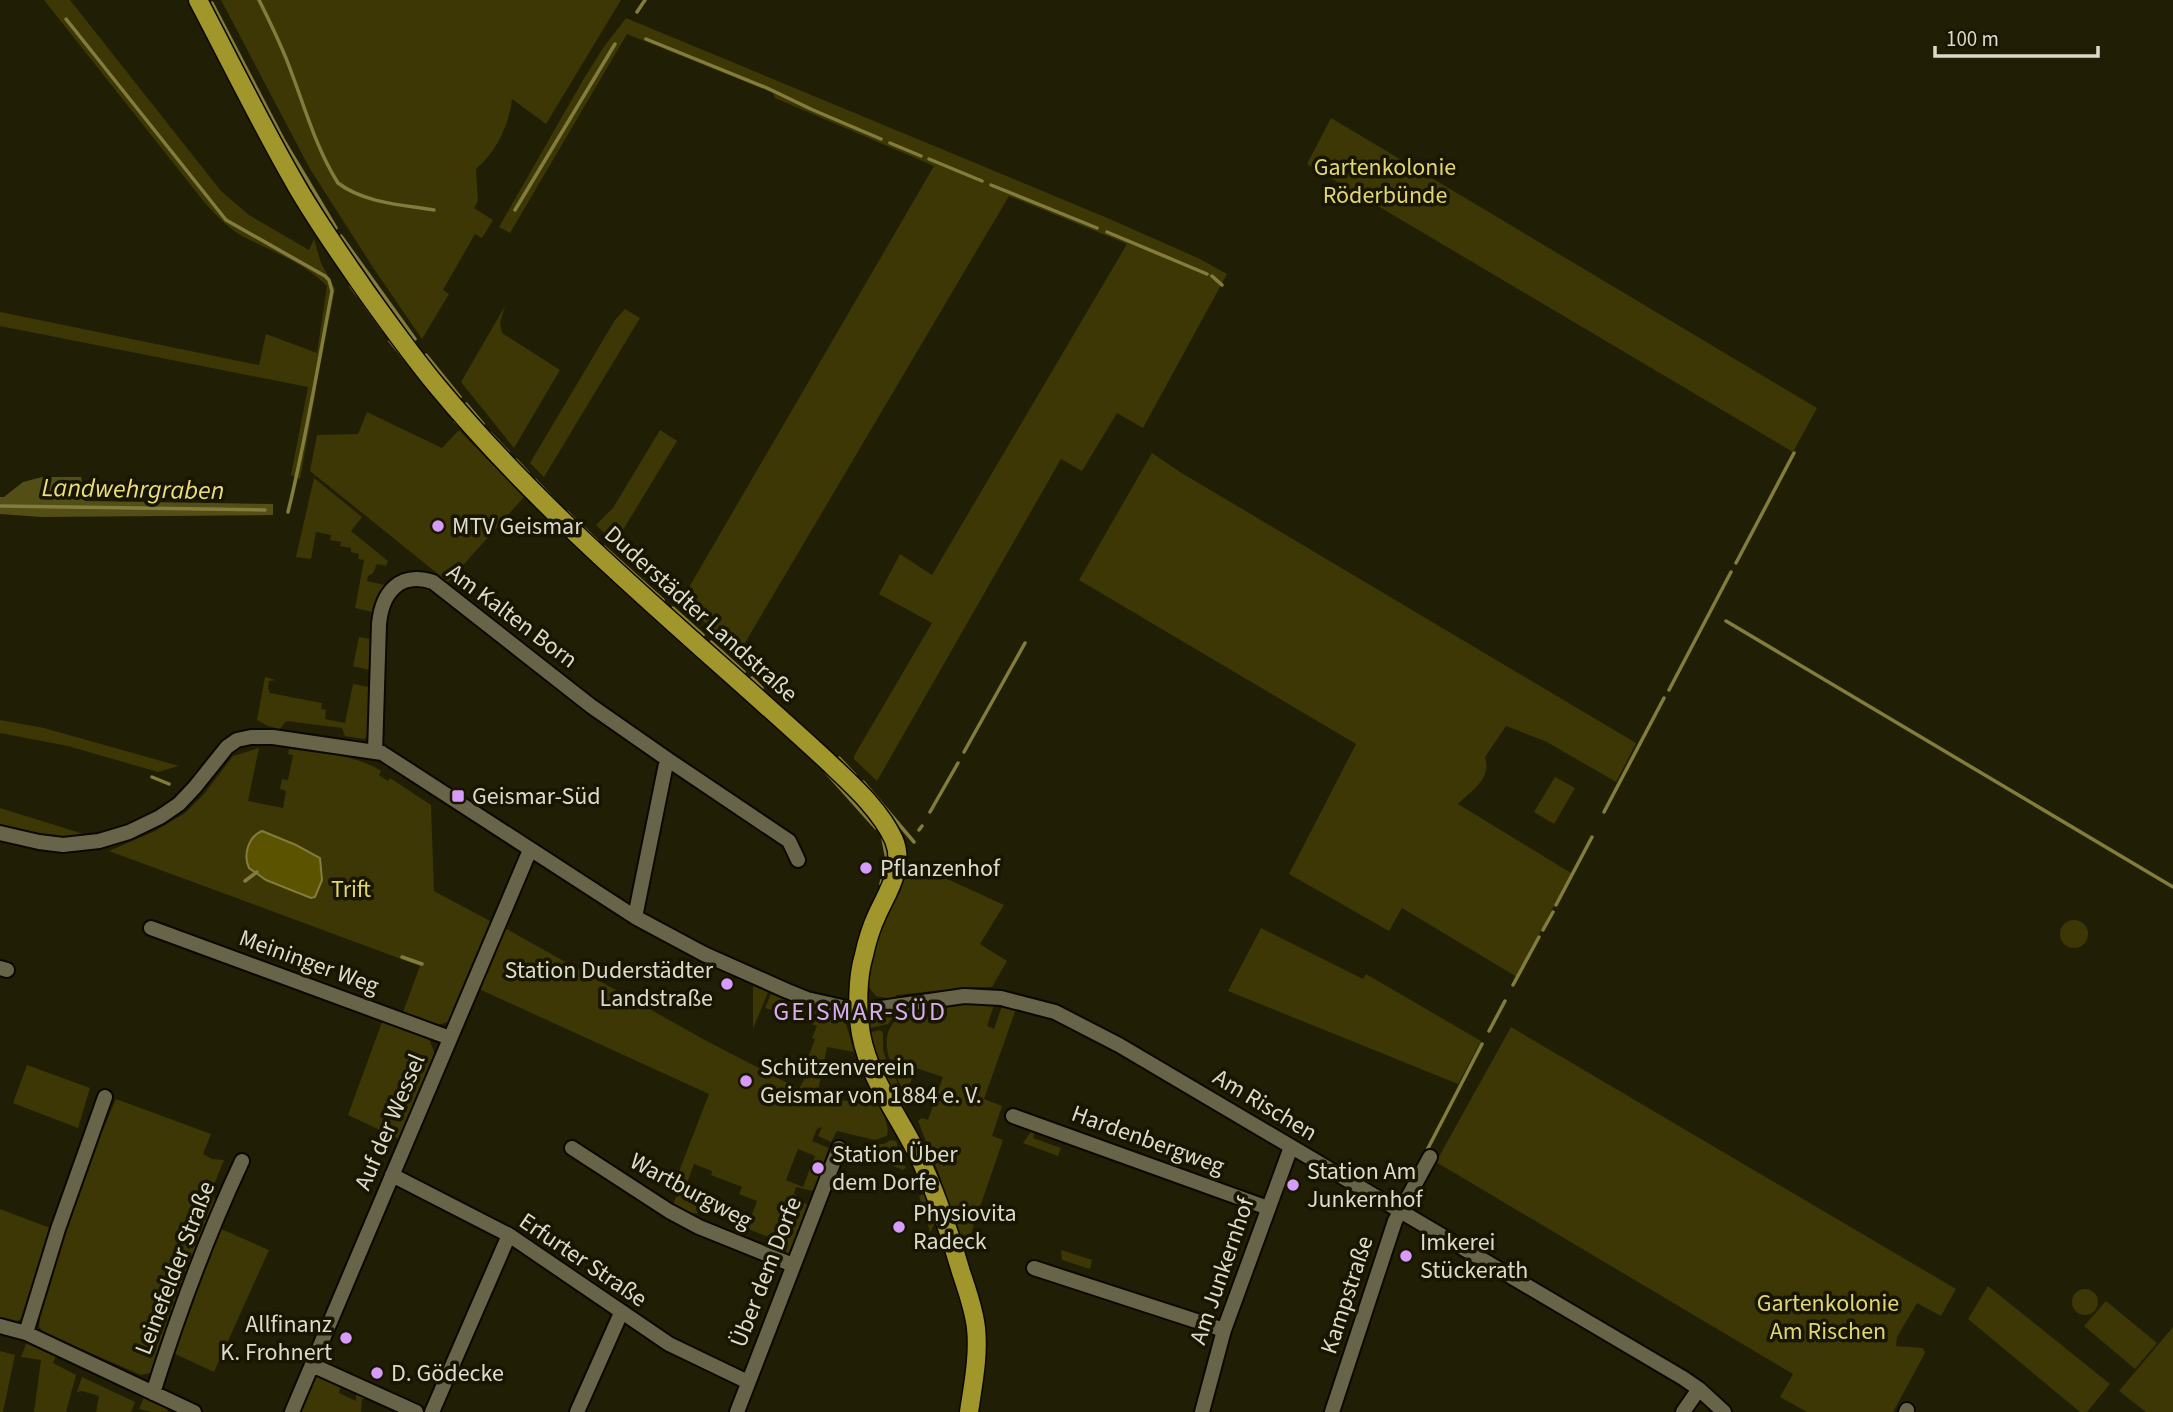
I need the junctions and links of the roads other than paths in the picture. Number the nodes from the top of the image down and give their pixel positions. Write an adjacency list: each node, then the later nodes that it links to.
1 (198, 0): 9 (main road, Duderstädter Landstraße)
2 (375, 752): 3 (street, Am Kalten Born); 4 (street); 5 (street)
3 (667, 759): 6 (street, Am Kalten Born); 7 (street)
4 (0, 833)
5 (530, 850): 7 (street); 10 (street, Auf der Wessel)
6 (797, 860)
7 (635, 918): 9 (street)
8 (151, 928): 10 (street, Meininger Weg)
9 (860, 1010): 13 (street, Am Rischen); 39 (main road, Duderstädter Landstraße)
10 (450, 1038): 18 (street, Auf der Wessel)
11 (105, 1097): 27 (street)
12 (1013, 1116): 19 (street, Hardenbergweg)
13 (1291, 1147): 19 (street, Am Junkernhof); 20 (street, Am Rischen)
14 (839, 1148): 22 (street, Über dem Dorfe)
15 (572, 1149): 22 (street, Wartburgweg)
16 (1430, 1157): 20 (street, Kampstraße)
17 (242, 1161): 31 (street, Leinefelder Straße)
18 (392, 1175): 21 (street, Erfurter Straße); 28 (street, Auf der Wessel)
19 (1268, 1208): 26 (street, Am Junkernhof)
20 (1400, 1211): 30 (street, Am Rischen); 32 (street, Kampstraße)
21 (509, 1235): 24 (street, Erfurter Straße); 36 (street)
22 (793, 1265): 29 (street, Über dem Dorfe)
23 (1034, 1268): 26 (street)
24 (621, 1313): 29 (street, Erfurter Straße); 37 (street)
25 (0, 1326): 27 (street)
26 (1224, 1330): 40 (street, Am Junkernhof)
27 (26, 1333): 31 (street)
28 (312, 1364): 34 (street, Auf der Wessel); 35 (street)
29 (748, 1382): 38 (street, Über dem Dorfe)
30 (1699, 1389): 41 (street); 42 (street, Am Rischen)
31 (153, 1393): 33 (street)
32 (1336, 1411)
33 (194, 1412)
34 (292, 1412)
35 (416, 1412)
36 (432, 1412)
37 (578, 1412)
38 (737, 1412)
39 (969, 1412)
40 (1202, 1412)
41 (1683, 1412)
42 (1724, 1412)

